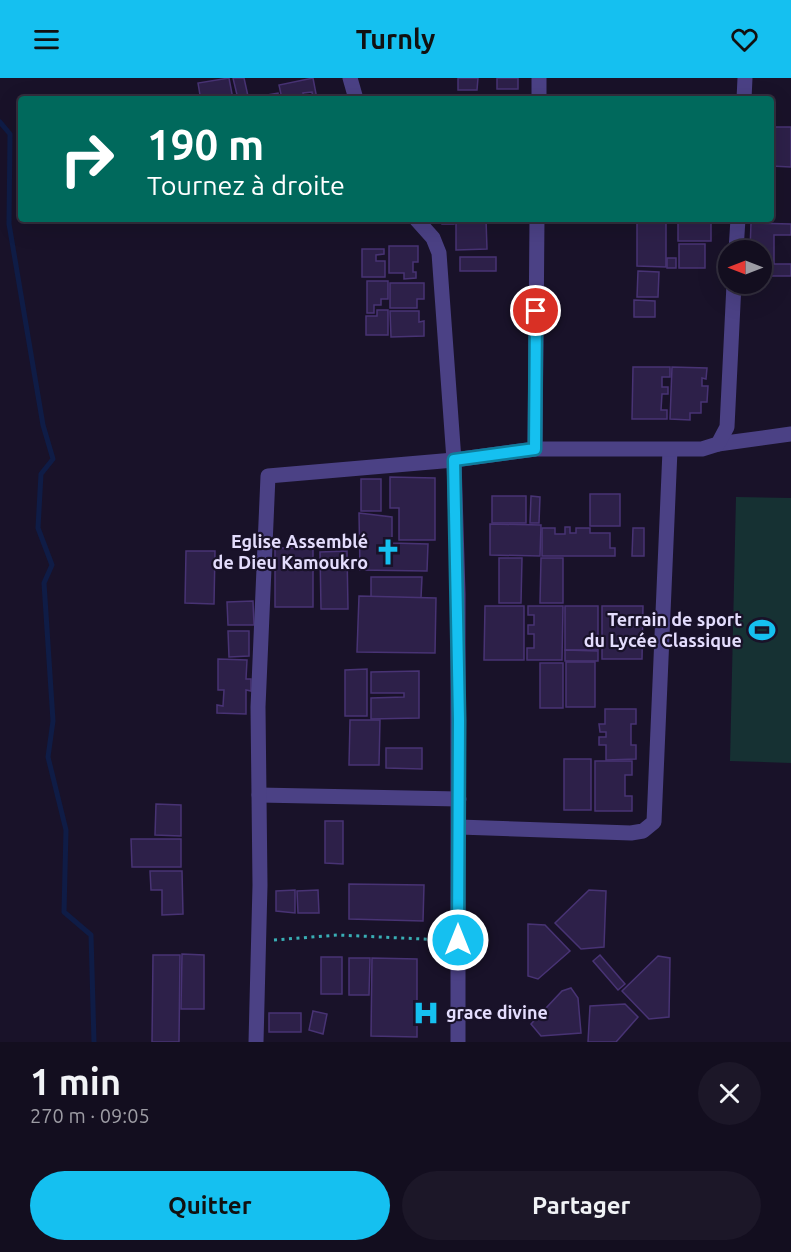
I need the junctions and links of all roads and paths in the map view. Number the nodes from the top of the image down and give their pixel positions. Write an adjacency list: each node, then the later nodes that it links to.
1 (350, 78): 4 (street)
2 (539, 78): 5 (street)
3 (745, 78): 6 (street)
4 (356, 96)
5 (539, 96)
6 (744, 96)
7 (419, 222): 16 (street)
8 (537, 222): 14 (street)
9 (738, 222): 10 (street)
10 (737, 240)
11 (734, 294): 13 (street)
12 (791, 434): 13 (street)
13 (718, 444): 15 (street)
14 (535, 449): 15 (street); 16 (street)
15 (670, 450): 19 (street)
16 (454, 460): 17 (street); 18 (street)
17 (259, 795): 18 (street); 21 (street)
18 (459, 799): 19 (street)
19 (459, 827): 20 (street)
20 (458, 940): 21 (path); 23 (street)
21 (257, 941): 22 (street)
22 (256, 1042)
23 (458, 1042)

